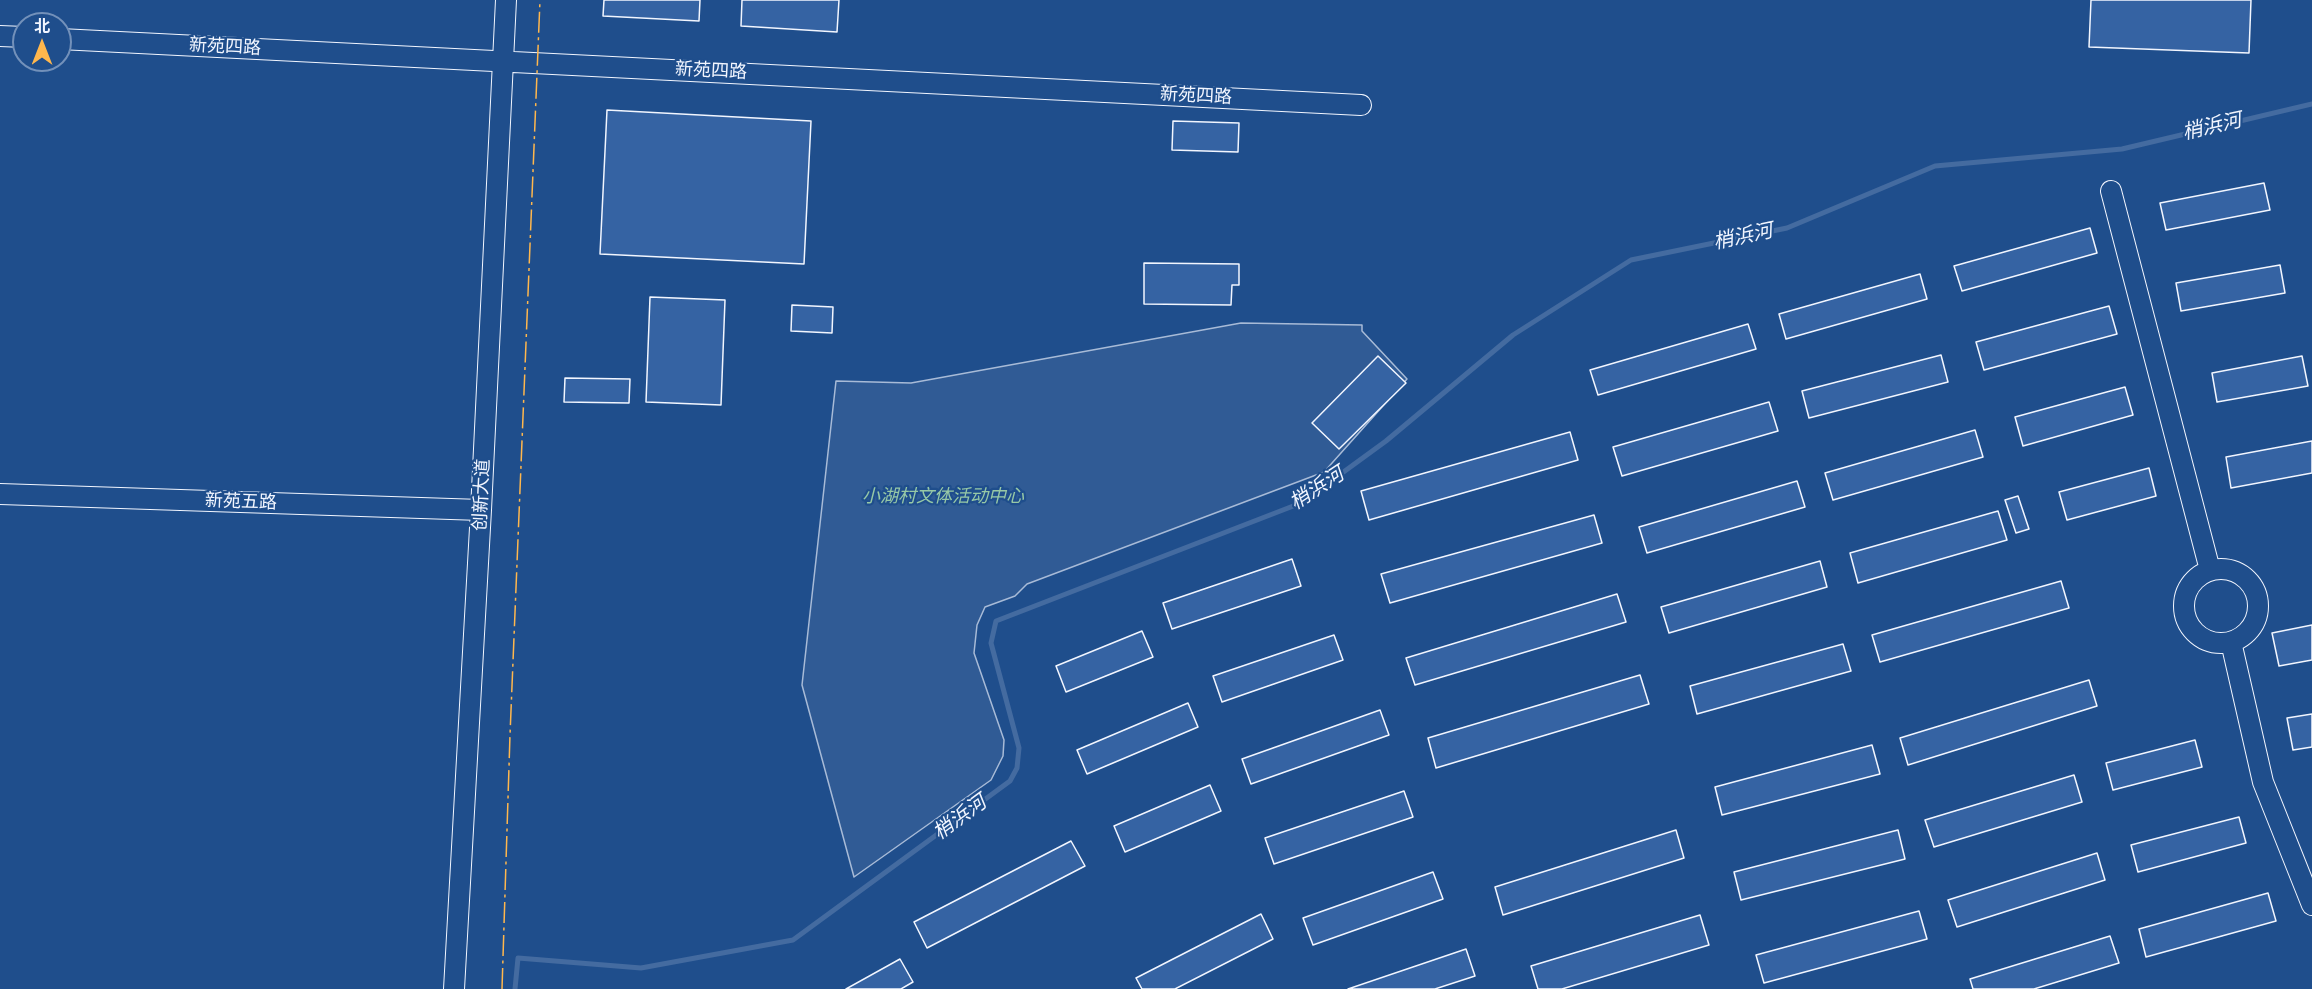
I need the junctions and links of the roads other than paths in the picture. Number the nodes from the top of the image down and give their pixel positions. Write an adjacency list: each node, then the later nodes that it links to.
1 (506, 0): 3 (street, 创新大道)
2 (72, 40): 3 (street, 新苑四路)
3 (503, 61): 4 (street, 新苑四路); 7 (street, 创新大道)
4 (1361, 105)
5 (2111, 191): 8 (street)
6 (0, 494): 7 (street, 新苑五路)
7 (481, 510): 11 (street, 创新大道)
8 (2210, 570): 9 (street); 9 (street)
9 (2231, 642): 10 (street)
10 (2312, 905)
11 (454, 989)

